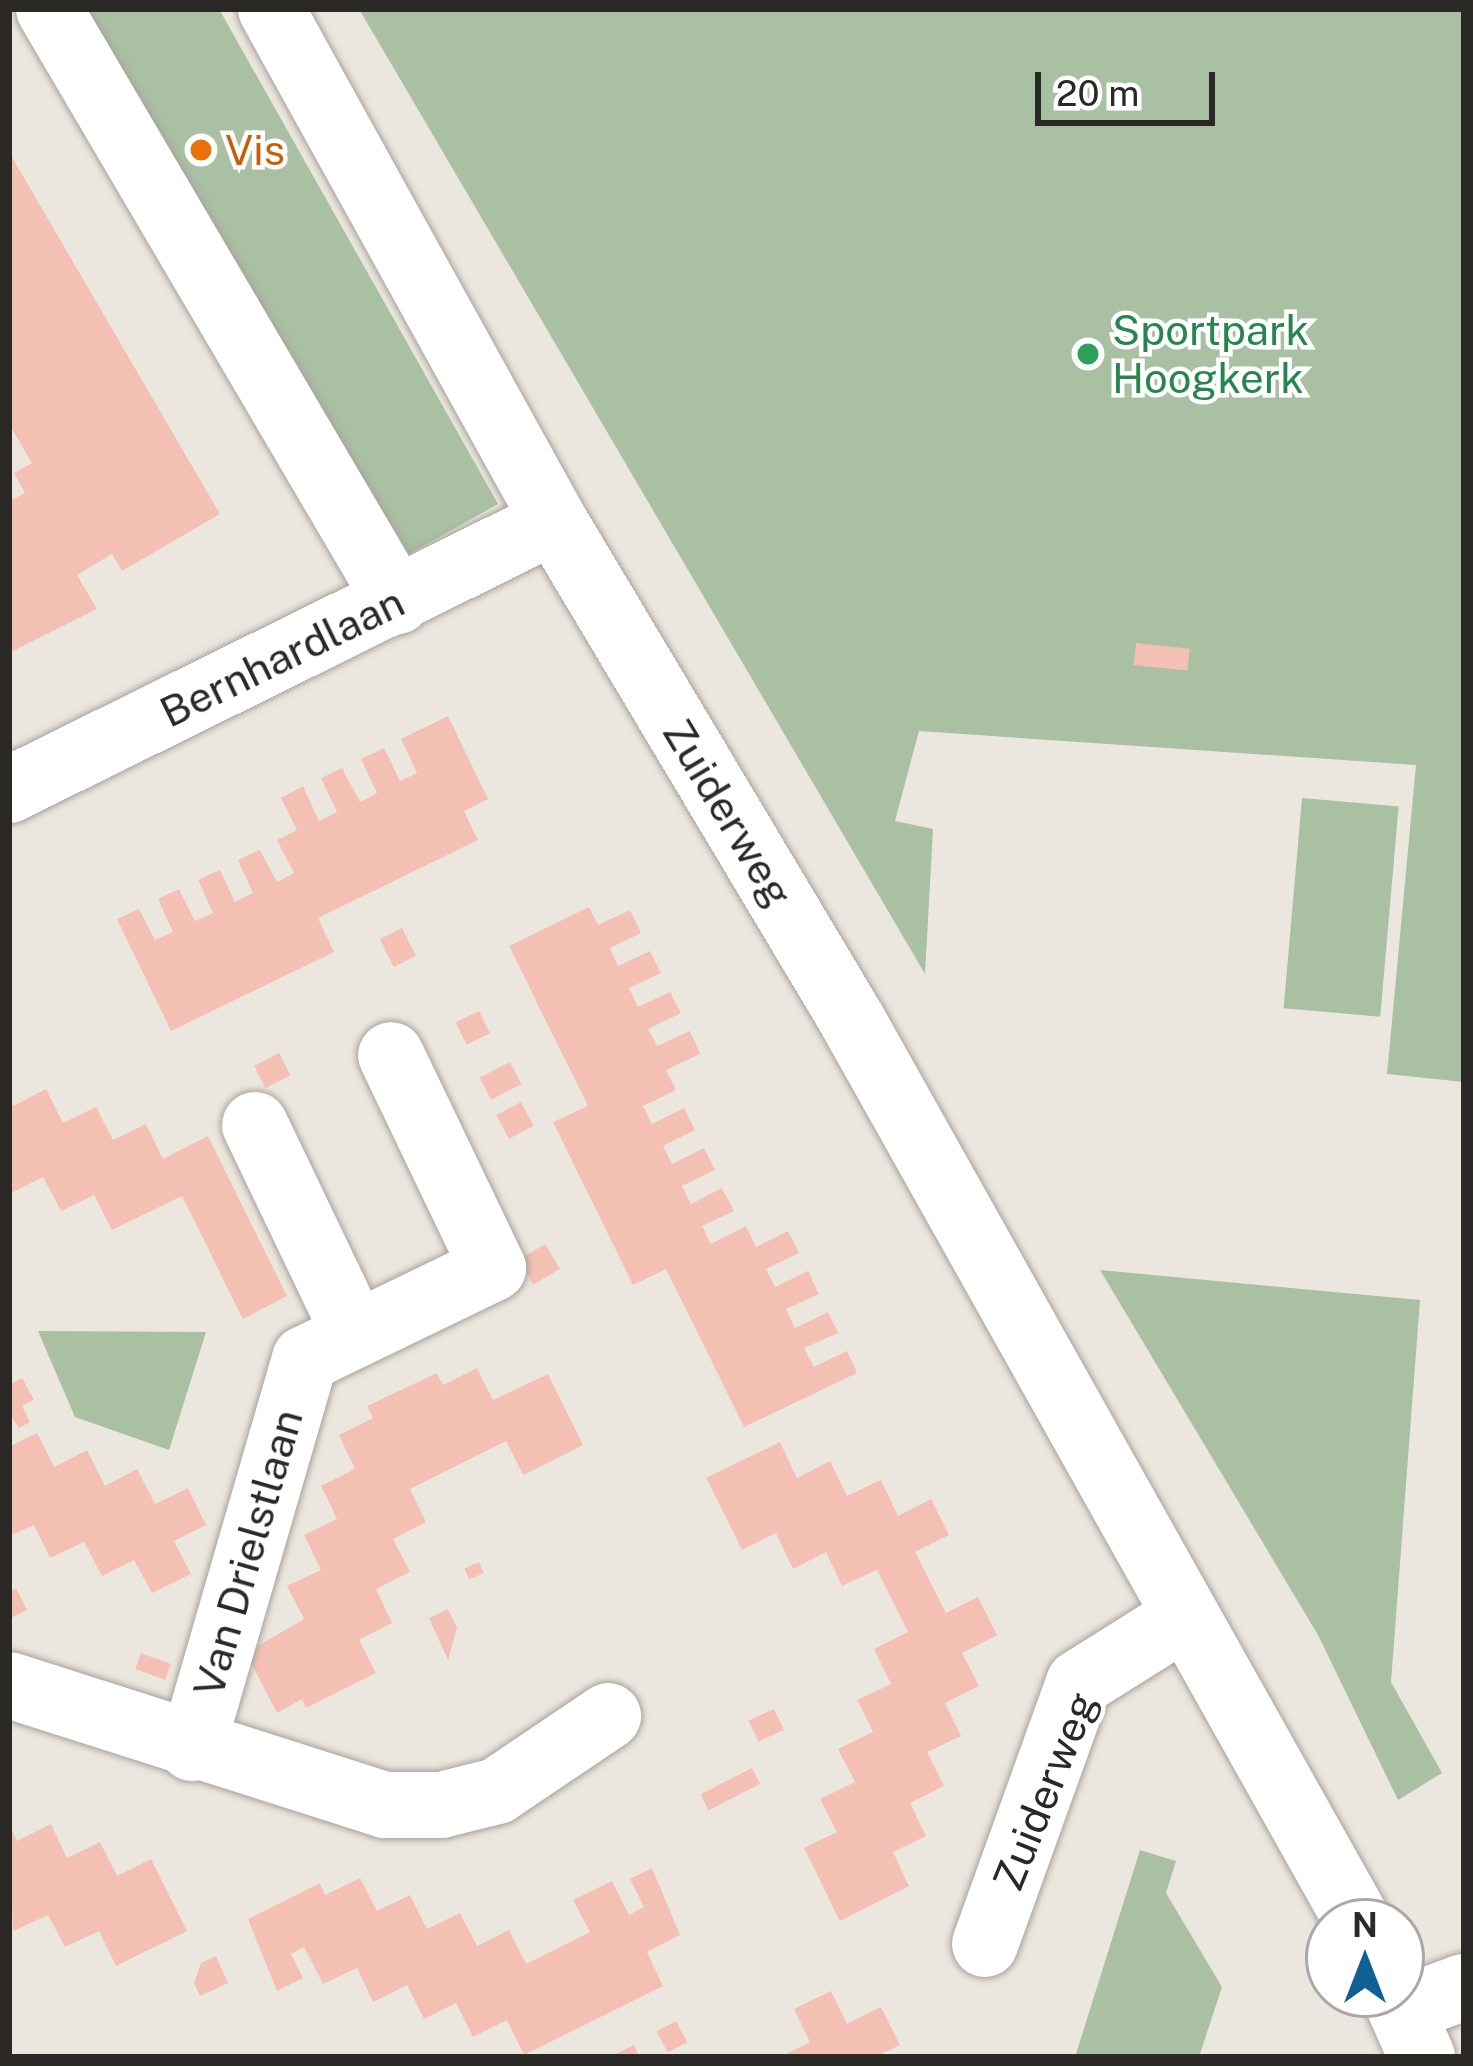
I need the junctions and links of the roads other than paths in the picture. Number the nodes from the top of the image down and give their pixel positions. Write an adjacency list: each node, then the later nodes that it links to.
1 (271, 9): 3 (street, Zuiderweg)
2 (37, 19): 4 (street)
3 (554, 521): 4 (street, Bernhardlaan); 9 (street, Zuiderweg)
4 (397, 601): 5 (street, Bernhardlaan)
5 (9, 790)
6 (391, 1055): 8 (street)
7 (255, 1125): 8 (street)
8 (330, 1346): 12 (street, Van Drielstlaan)
9 (1186, 1616): 13 (street, Zuiderweg); 14 (street, Zuiderweg)
10 (9, 1685): 12 (street, Van Drielstlaan)
11 (608, 1716): 12 (street, Van Drielstlaan)
12 (192, 1748)
13 (1345, 1898)
14 (985, 1944)
15 (1464, 1987): 16 (street)
16 (1406, 2020)

